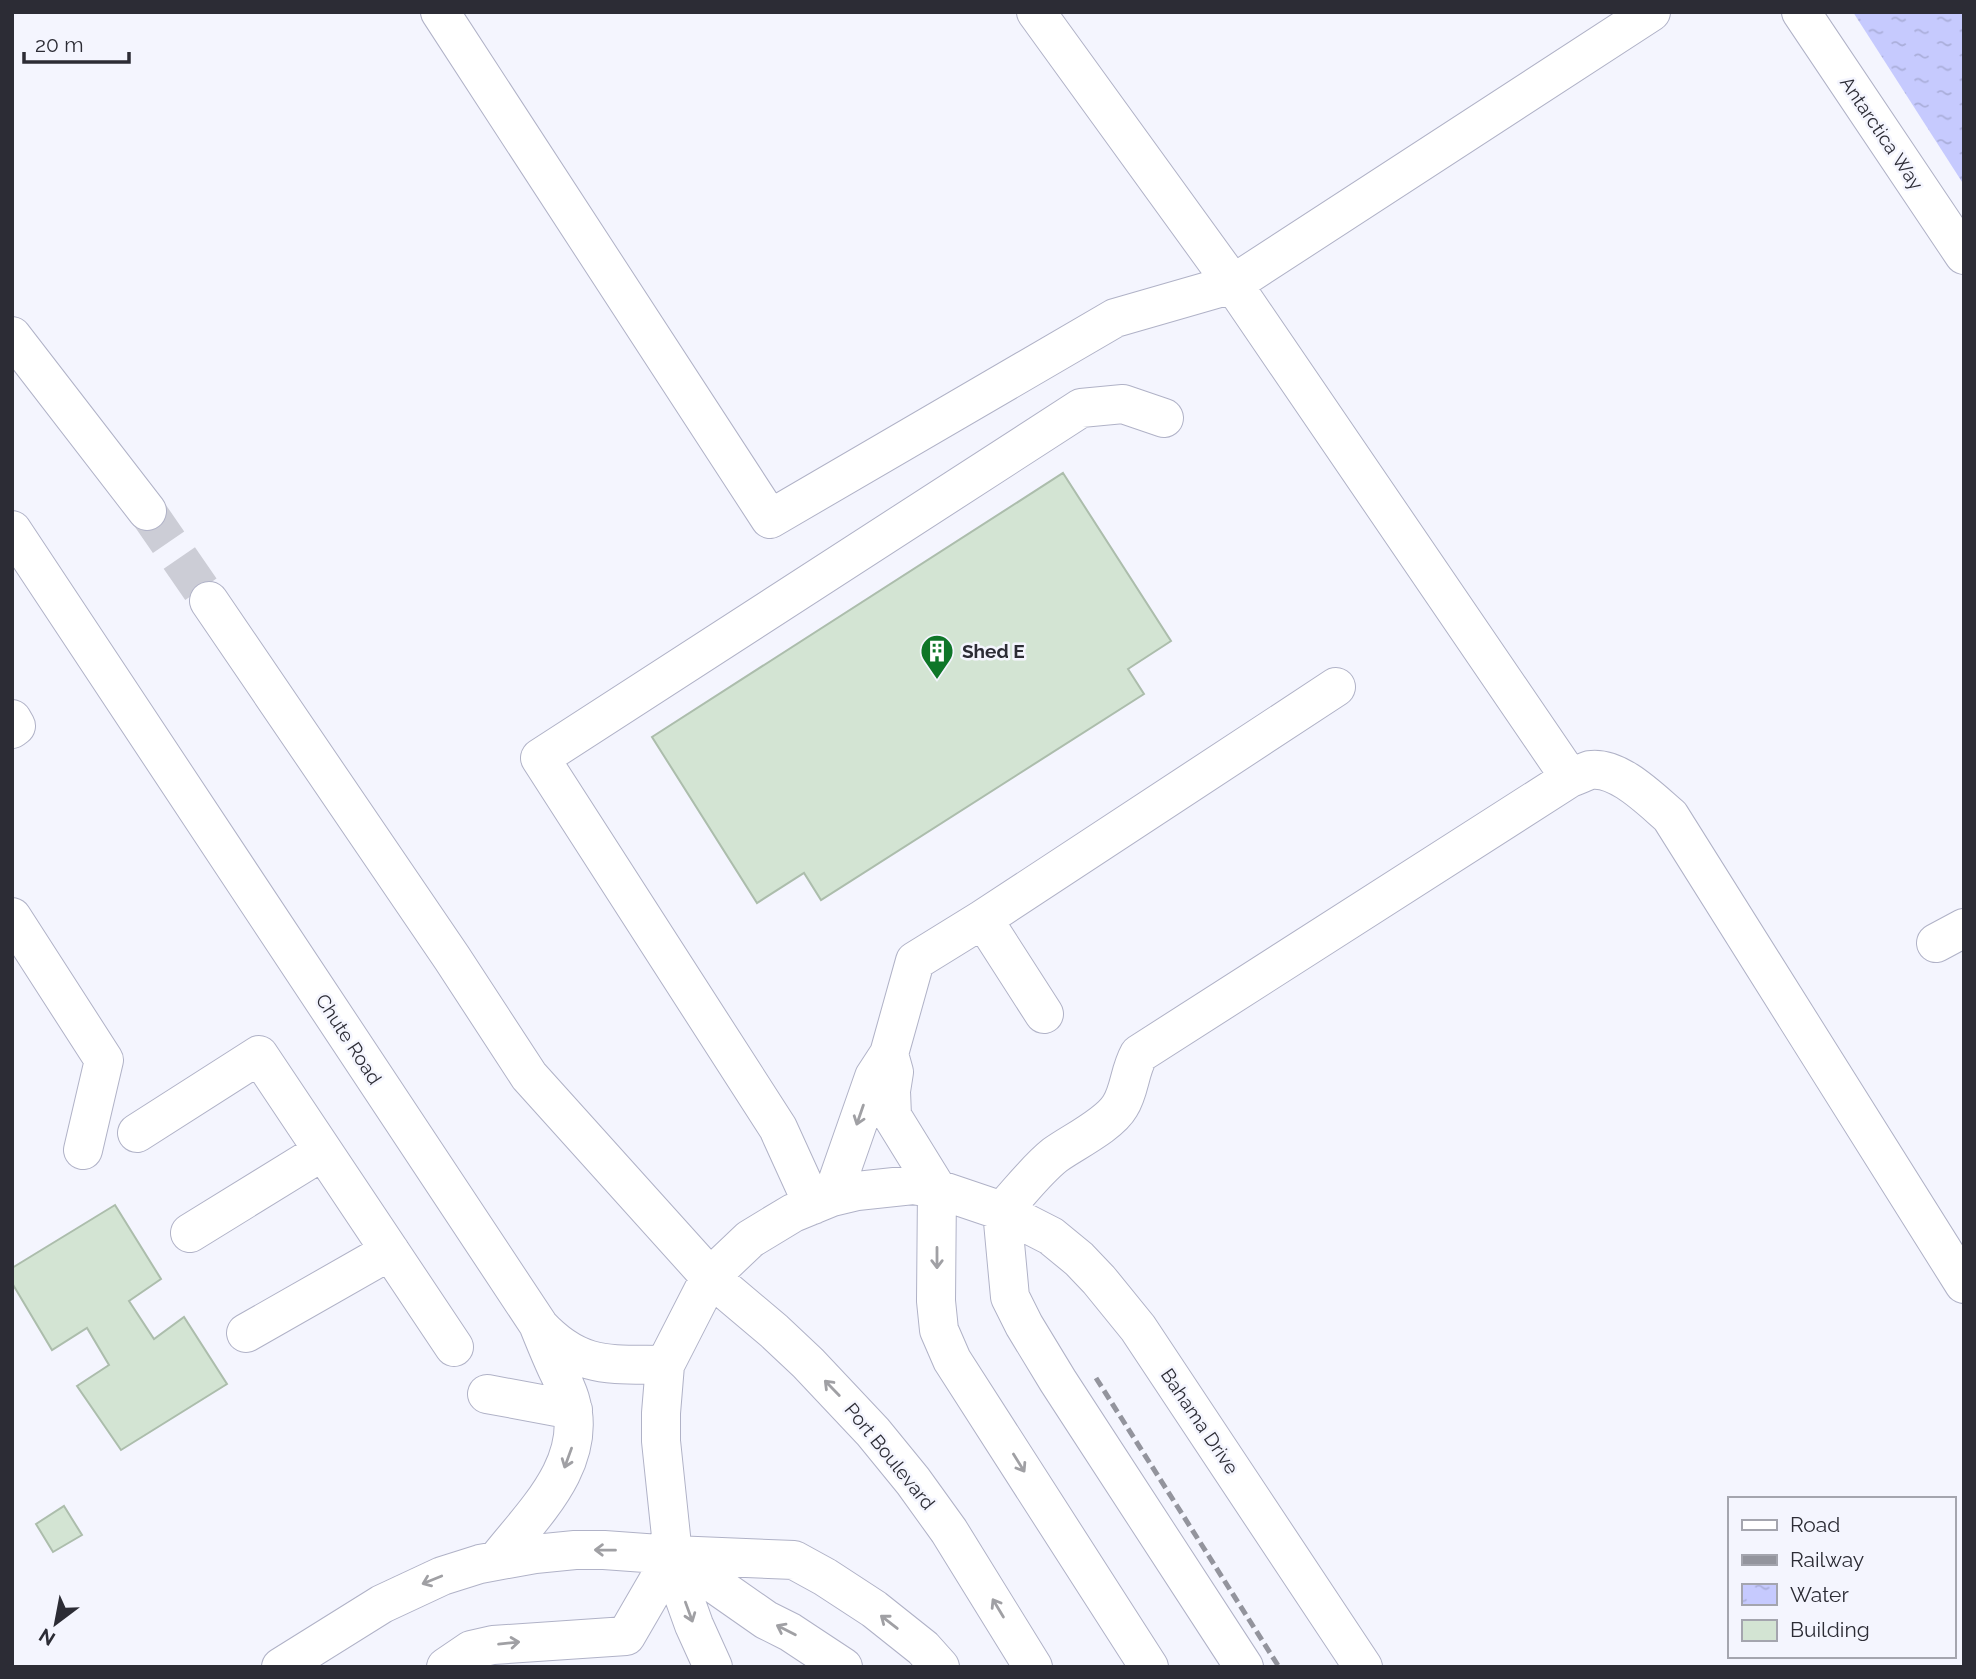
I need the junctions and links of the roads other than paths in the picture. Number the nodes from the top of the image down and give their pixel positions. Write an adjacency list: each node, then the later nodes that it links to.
1 (440, 12): 6 (street)
2 (1036, 12): 6 (street)
3 (1651, 12): 6 (street)
4 (1801, 12): 5 (street, Antarctica Way)
5 (1964, 255)
6 (1233, 284): 15 (street)
7 (12, 336): 9 (street)
8 (1164, 418): 24 (street)
9 (147, 511)
10 (12, 530): 30 (street, Chute Road)
11 (209, 601): 28 (street, Port Boulevard)
12 (1336, 687): 17 (street)
13 (12, 719): 14 (street)
14 (12, 729)
15 (1570, 778): 25 (street); 29 (street)
16 (12, 917): 21 (street)
17 (983, 919): 18 (street); 19 (street)
18 (1044, 1014)
19 (889, 1054): 23 (street); 24 (street, one-way to 24)
20 (137, 1133): 22 (street)
21 (83, 1150)
22 (323, 1151): 26 (street); 27 (street)
23 (937, 1189): 24 (street, Bahama Drive); 25 (street, Bahama Drive); 44 (street, one-way to 44)
24 (823, 1201): 28 (street, Bahama Drive)
25 (1002, 1211): 45 (street); 46 (street, Bahama Drive)
26 (190, 1233)
27 (390, 1251): 31 (street); 32 (street)
28 (710, 1277): 33 (street, Bahama Drive); 43 (street, Port Boulevard, one-way to 28)
29 (1964, 1284)
30 (538, 1324): 33 (street); 35 (street, Chute Road)
31 (246, 1333)
32 (454, 1347)
33 (666, 1365): 36 (street)
34 (488, 1394): 35 (street)
35 (573, 1410): 37 (street, Chute Road, one-way to 37)
36 (673, 1555): 37 (street, one-way to 37); 39 (street, one-way to 36); 40 (street, one-way to 40); 41 (street, one-way to 36); 42 (street, one-way to 36)
37 (497, 1560): 38 (street, one-way to 38)
38 (281, 1667)
39 (446, 1667)
40 (713, 1667)
41 (843, 1667)
42 (940, 1667)
43 (1033, 1667)
44 (1149, 1667)
45 (1244, 1667)
46 (1363, 1667)

